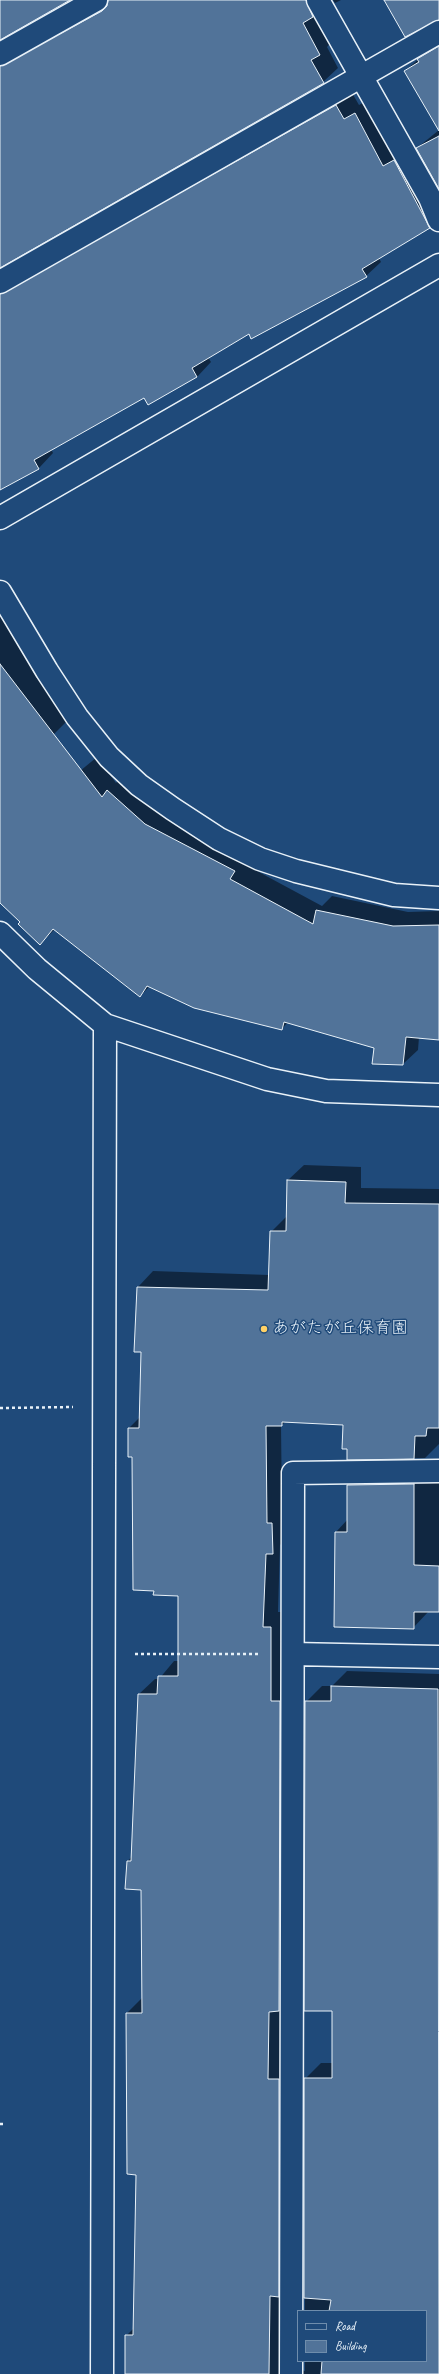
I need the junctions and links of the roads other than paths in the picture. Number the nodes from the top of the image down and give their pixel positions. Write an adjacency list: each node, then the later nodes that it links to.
1 (96, 0): 4 (street)
2 (318, 0): 5 (street)
3 (439, 32): 5 (street)
4 (0, 54)
5 (362, 75): 6 (street); 8 (street)
6 (439, 220)
7 (439, 265): 9 (street)
8 (0, 282)
9 (0, 518)
10 (0, 592): 11 (street)
11 (439, 898)
12 (0, 933): 13 (street)
13 (105, 1025): 14 (street); 18 (street)
14 (439, 1095)
15 (439, 1471): 16 (street)
16 (293, 1654): 17 (street); 19 (street)
17 (439, 1657)
18 (102, 2374)
19 (291, 2374)

